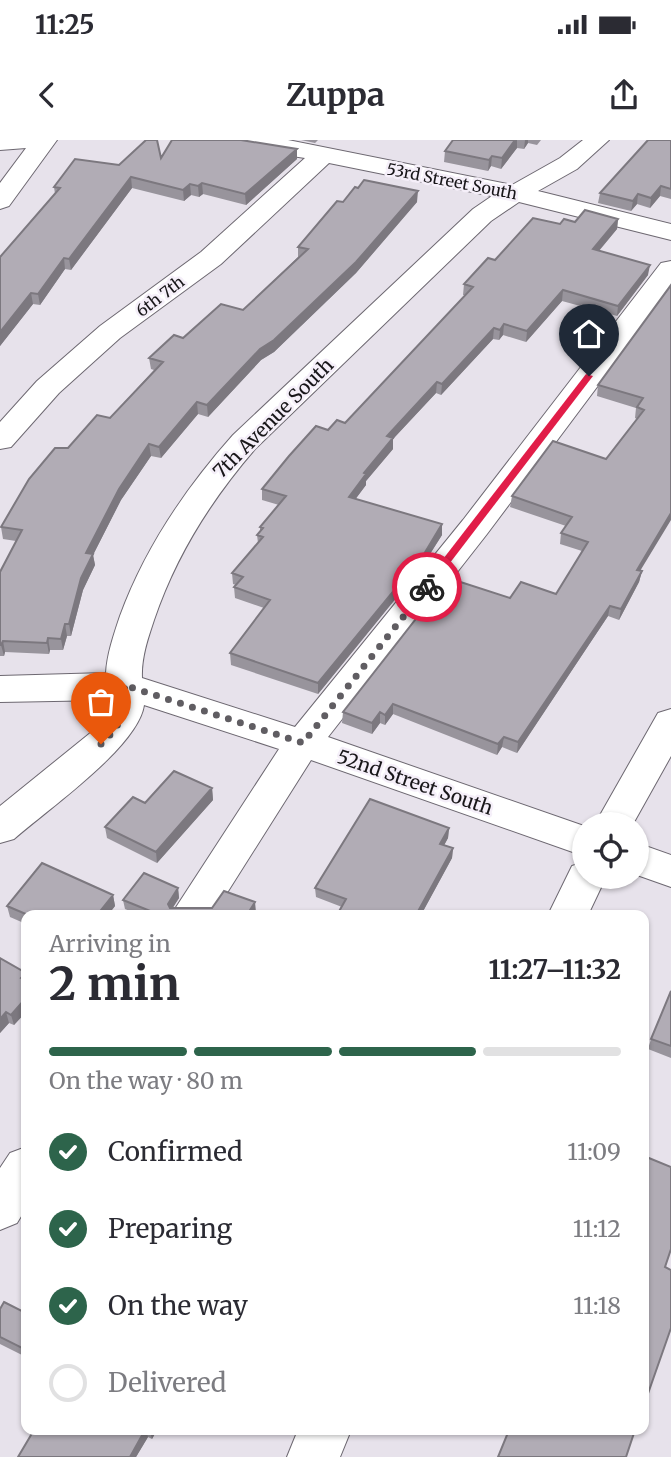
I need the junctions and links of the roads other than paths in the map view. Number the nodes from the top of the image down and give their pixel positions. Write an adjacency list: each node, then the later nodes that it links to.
1 (38, 140): 5 (street)
2 (45, 140): 8 (street)
3 (232, 140): 6 (street, 53rd Street South)
4 (597, 140): 7 (street, 7th Avenue South)
5 (0, 143)
6 (344, 152): 7 (street, 53rd Street South); 11 (street, 6th 7th)
7 (515, 193): 9 (street, 53rd Street South); 12 (street, 7th Avenue South)
8 (0, 201)
9 (671, 232)
10 (671, 269): 15 (street)
11 (0, 440)
12 (124, 685): 13 (street, 52nd Street South); 15 (street, 52nd Street South); 17 (street, 7th Avenue South)
13 (0, 689)
14 (671, 722): 16 (street)
15 (303, 743): 18 (street, 52nd Street South); 22 (street)
16 (621, 812)
17 (0, 828)
18 (572, 837)
19 (649, 863): 20 (street)
20 (671, 871)
21 (580, 889): 23 (street)
22 (194, 910)
23 (570, 910)
24 (21, 1176): 25 (street)
25 (0, 1209)
26 (323, 1435): 27 (street)
27 (313, 1457)

